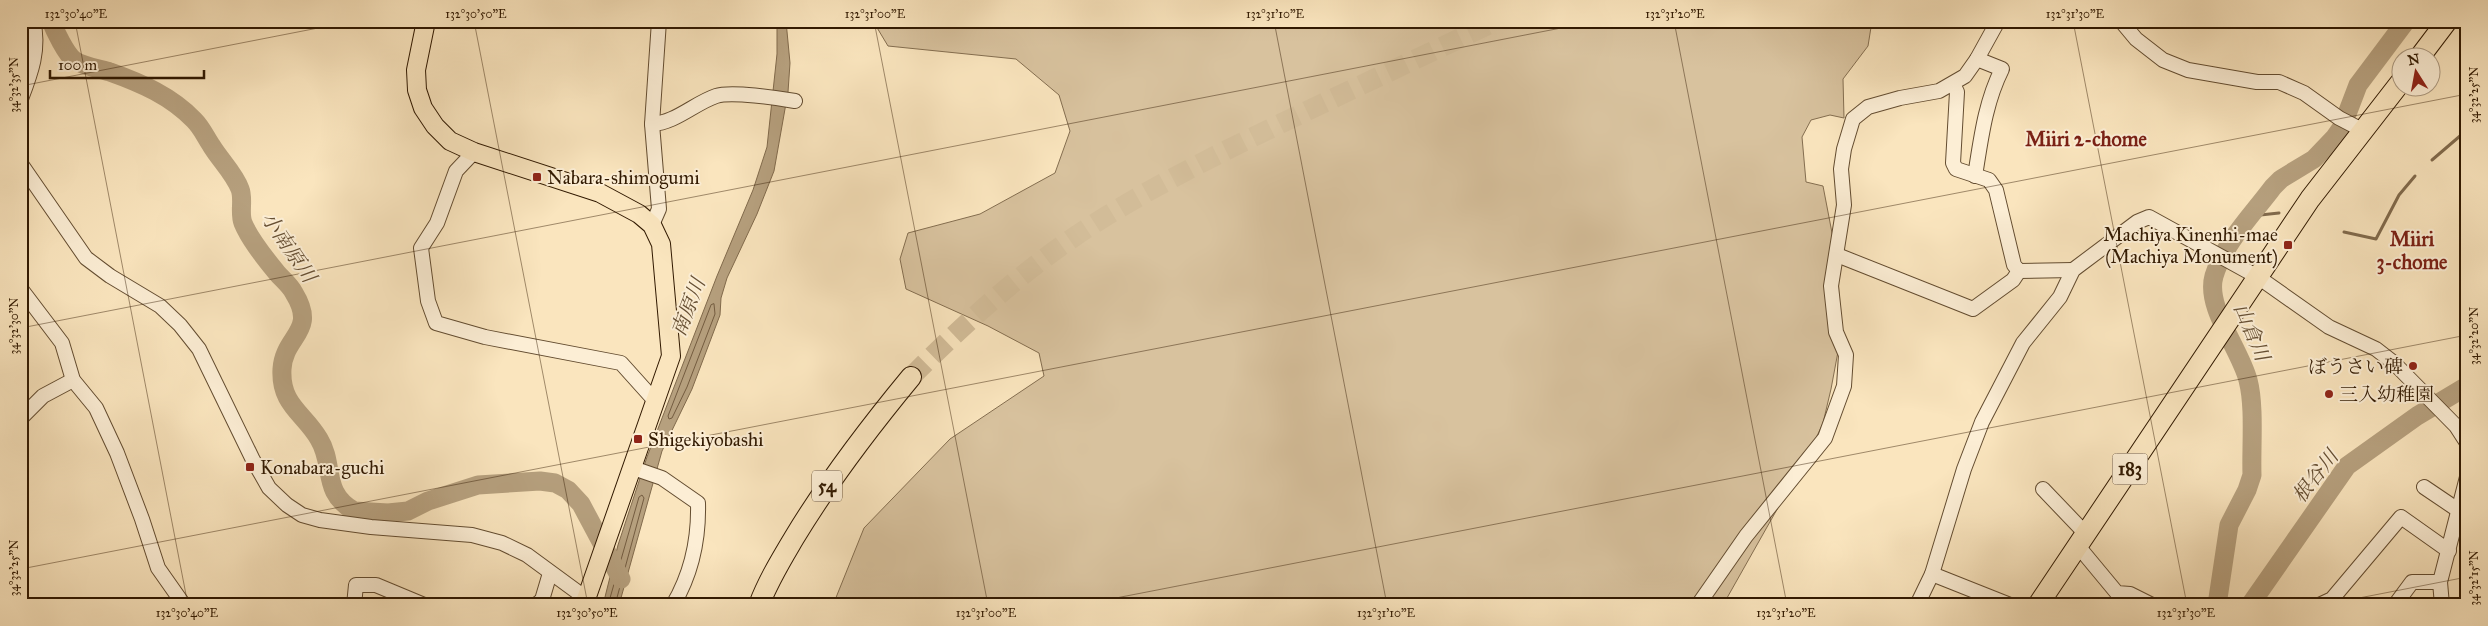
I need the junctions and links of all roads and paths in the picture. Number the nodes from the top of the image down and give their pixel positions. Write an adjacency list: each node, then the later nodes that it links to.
1 (33, 21): 11 (street)
2 (426, 21): 15 (main road)
3 (659, 21): 13 (street)
4 (1998, 21): 8 (street)
5 (2121, 21): 14 (street)
6 (2447, 21): 7 (highway)
7 (2427, 48)
8 (1977, 59): 9 (street); 17 (street)
9 (1953, 84): 17 (street); 19 (street)
10 (2390, 91): 14 (highway, 183)
11 (21, 99)
12 (795, 101): 13 (street)
13 (652, 124): 18 (street)
14 (2351, 124): 22 (highway, 183)
15 (474, 152): 18 (main road); 26 (street)
16 (21, 164): 36 (street)
17 (1974, 176): 21 (street)
18 (652, 225): 26 (main road)
19 (1837, 255): 21 (street); 46 (street)
20 (2073, 270): 21 (street); 22 (street); 37 (street)
21 (2019, 271)
22 (2258, 277): 28 (street); 34 (highway, 183)
23 (21, 289): 25 (street)
24 (911, 378): 45 (highway, 54)
25 (73, 380): 27 (street); 40 (street)
26 (656, 402): 29 (main road)
27 (21, 418)
28 (2463, 432)
29 (636, 469): 39 (main road); 44 (street)
30 (2467, 476): 33 (street)
31 (2424, 487): 33 (street)
32 (2043, 489): 34 (street)
33 (2458, 510): 35 (street)
34 (2082, 540): 49 (highway, 183); 50 (street)
35 (2448, 550): 38 (street); 51 (street)
36 (550, 573): 39 (street); 43 (street)
37 (1932, 574): 47 (street); 48 (street)
38 (2440, 582): 52 (street); 53 (street)
39 (585, 602)
40 (184, 605)
41 (354, 605): 42 (street)
42 (424, 605)
43 (536, 605)
44 (673, 605)
45 (759, 605)
46 (1698, 605)
47 (1917, 605)
48 (2010, 605)
49 (2038, 605)
50 (2152, 605)
51 (2319, 605)
52 (2395, 605)
53 (2442, 605)

